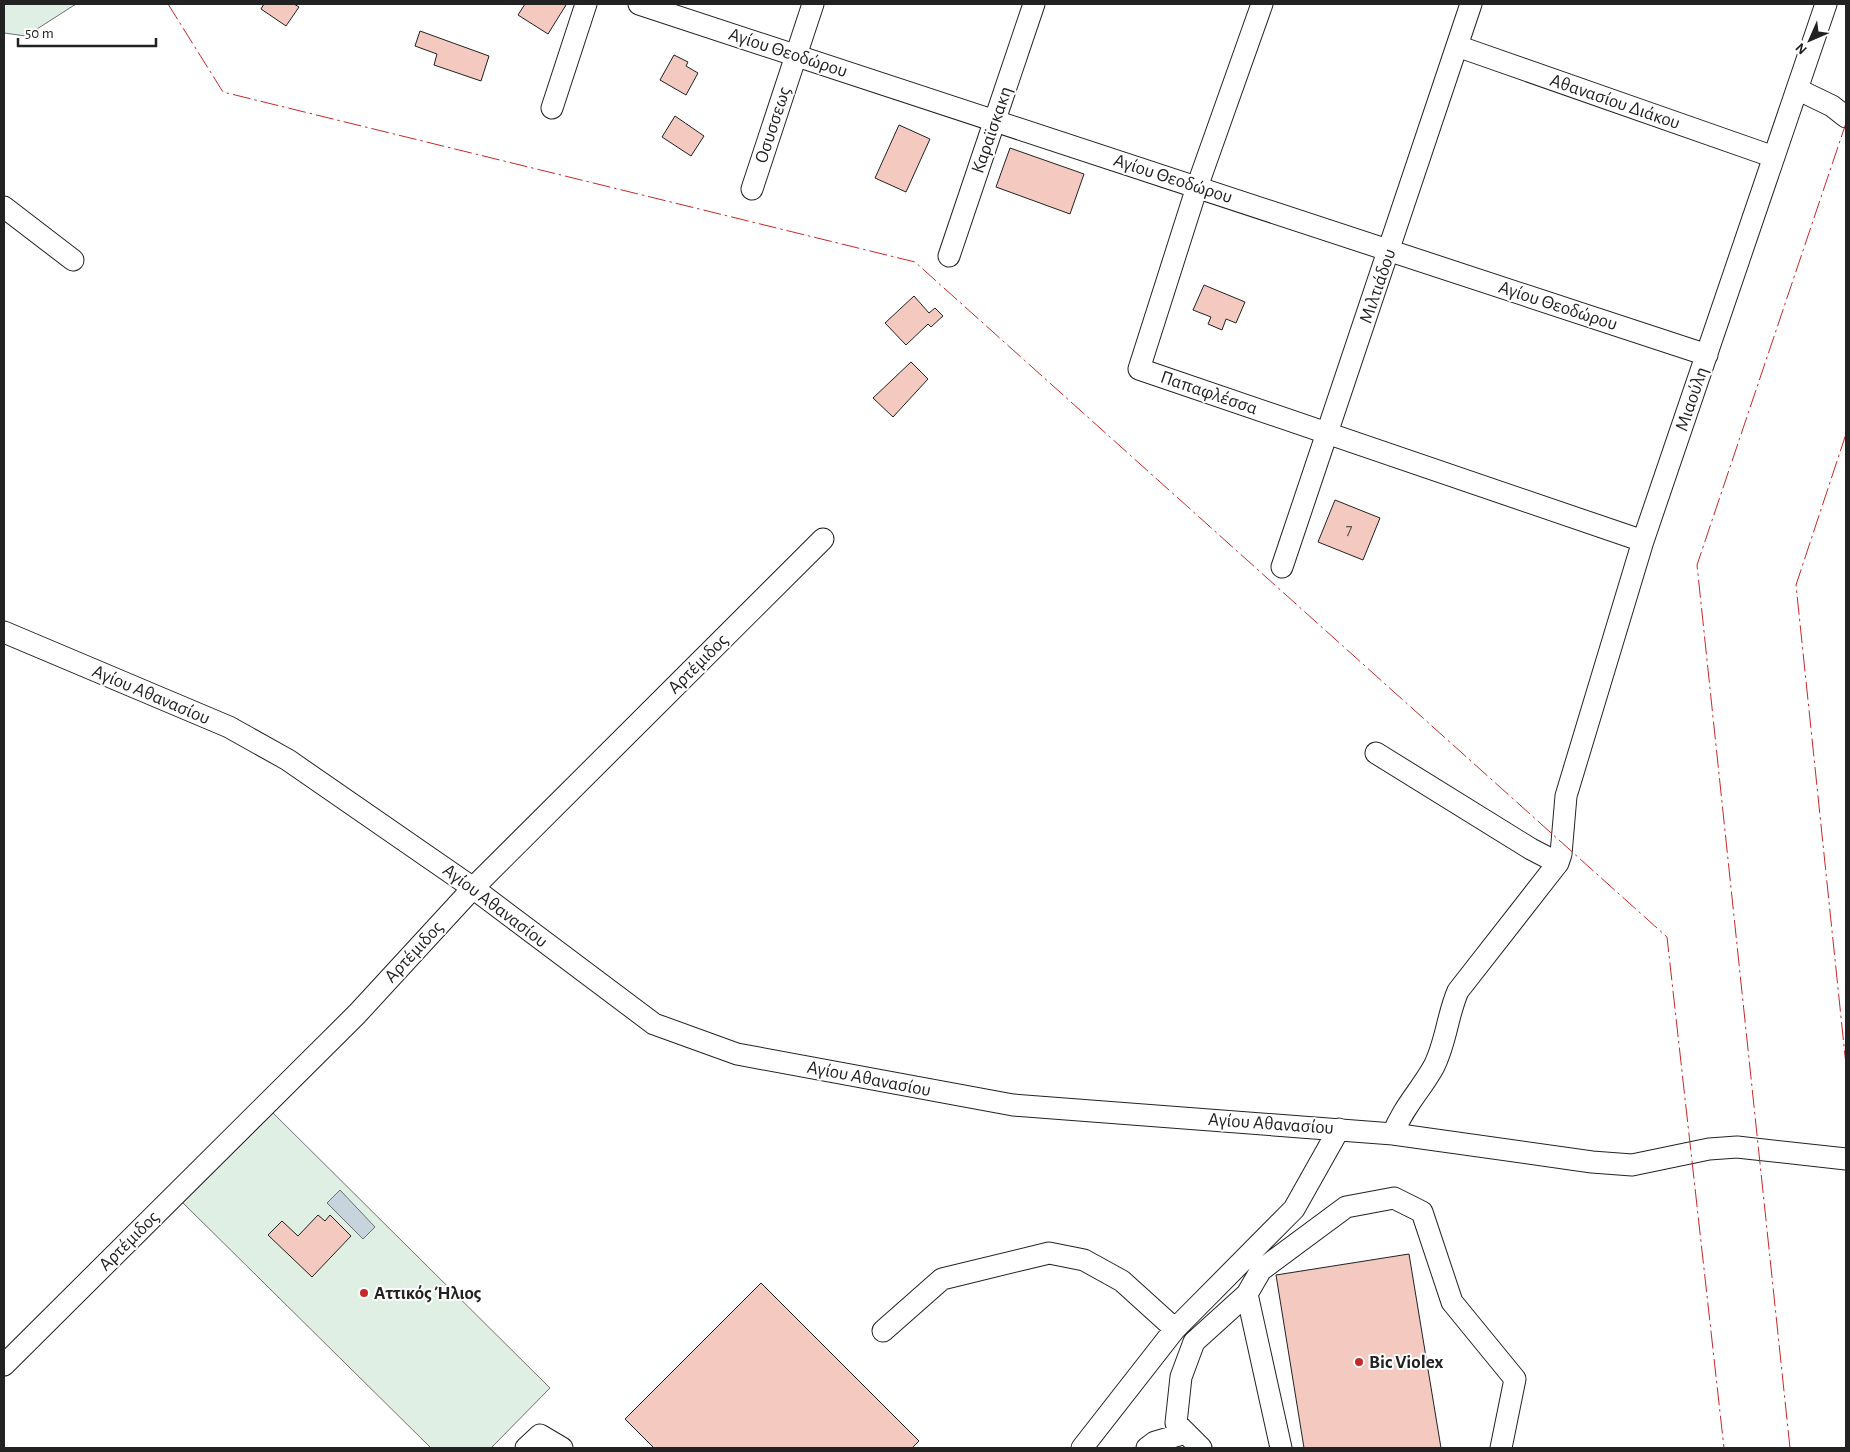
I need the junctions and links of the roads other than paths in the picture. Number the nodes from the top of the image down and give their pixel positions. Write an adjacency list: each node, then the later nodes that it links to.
1 (586, 4): 11 (street)
2 (639, 4): 9 (street, Αγίου Θεοδώρου)
3 (813, 4): 9 (street, Οσυσσεως)
4 (1034, 4): 13 (street, Καραϊσκακη)
5 (1262, 4): 15 (street, Παπαφλέσσα)
6 (1471, 4): 8 (street, Μιλτιάδου)
7 (1826, 4): 10 (street, Μιαούλη)
8 (1457, 46): 14 (street, Αθανασίου Διάκου); 18 (street, Μιλτιάδου)
9 (796, 56): 13 (street, Αγίου Θεοδώρου); 16 (street, Οσυσσεως)
10 (1797, 90): 12 (street); 14 (street, Μιαούλη)
11 (552, 108)
12 (1846, 117)
13 (994, 121): 15 (street, Αγίου Θεοδώρου); 19 (street, Καραϊσκακη)
14 (1774, 157): 21 (street, Μιαούλη)
15 (1197, 187): 18 (street, Αγίου Θεοδώρου); 22 (street, Παπαφλέσσα)
16 (752, 190)
17 (4, 208): 20 (street)
18 (1389, 251): 21 (street, Αγίου Θεοδώρου); 22 (street, Μιλτιάδου)
19 (949, 256)
20 (73, 260)
21 (1707, 355): 24 (street, Μιαούλη)
22 (1327, 434): 24 (street, Παπαφλέσσα); 25 (street, Μιλτιάδου)
23 (822, 539): 29 (street, Αρτέμιδος)
24 (1644, 541): 28 (street, Μιαούλη)
25 (1282, 567)
26 (4, 632): 29 (street, Αγίου Αθανασίου)
27 (1376, 753): 28 (street)
28 (1558, 863): 31 (street)
29 (473, 888): 30 (street, Αγίου Αθανασίου); 36 (street, Αρτέμιδος)
30 (1339, 1129): 31 (street, Αγίου Αθανασίου); 34 (street)
31 (1393, 1134): 32 (street, Αγίου Αθανασίου)
32 (1846, 1159)
33 (1247, 1294): 37 (street); 43 (street); 44 (street)
34 (1175, 1329): 35 (street); 40 (street)
35 (884, 1331)
36 (4, 1365)
37 (1186, 1433): 41 (street); 42 (street)
38 (526, 1448): 39 (street)
39 (562, 1448)
40 (1082, 1448)
41 (1147, 1448)
42 (1201, 1448)
43 (1281, 1448)
44 (1501, 1448)

